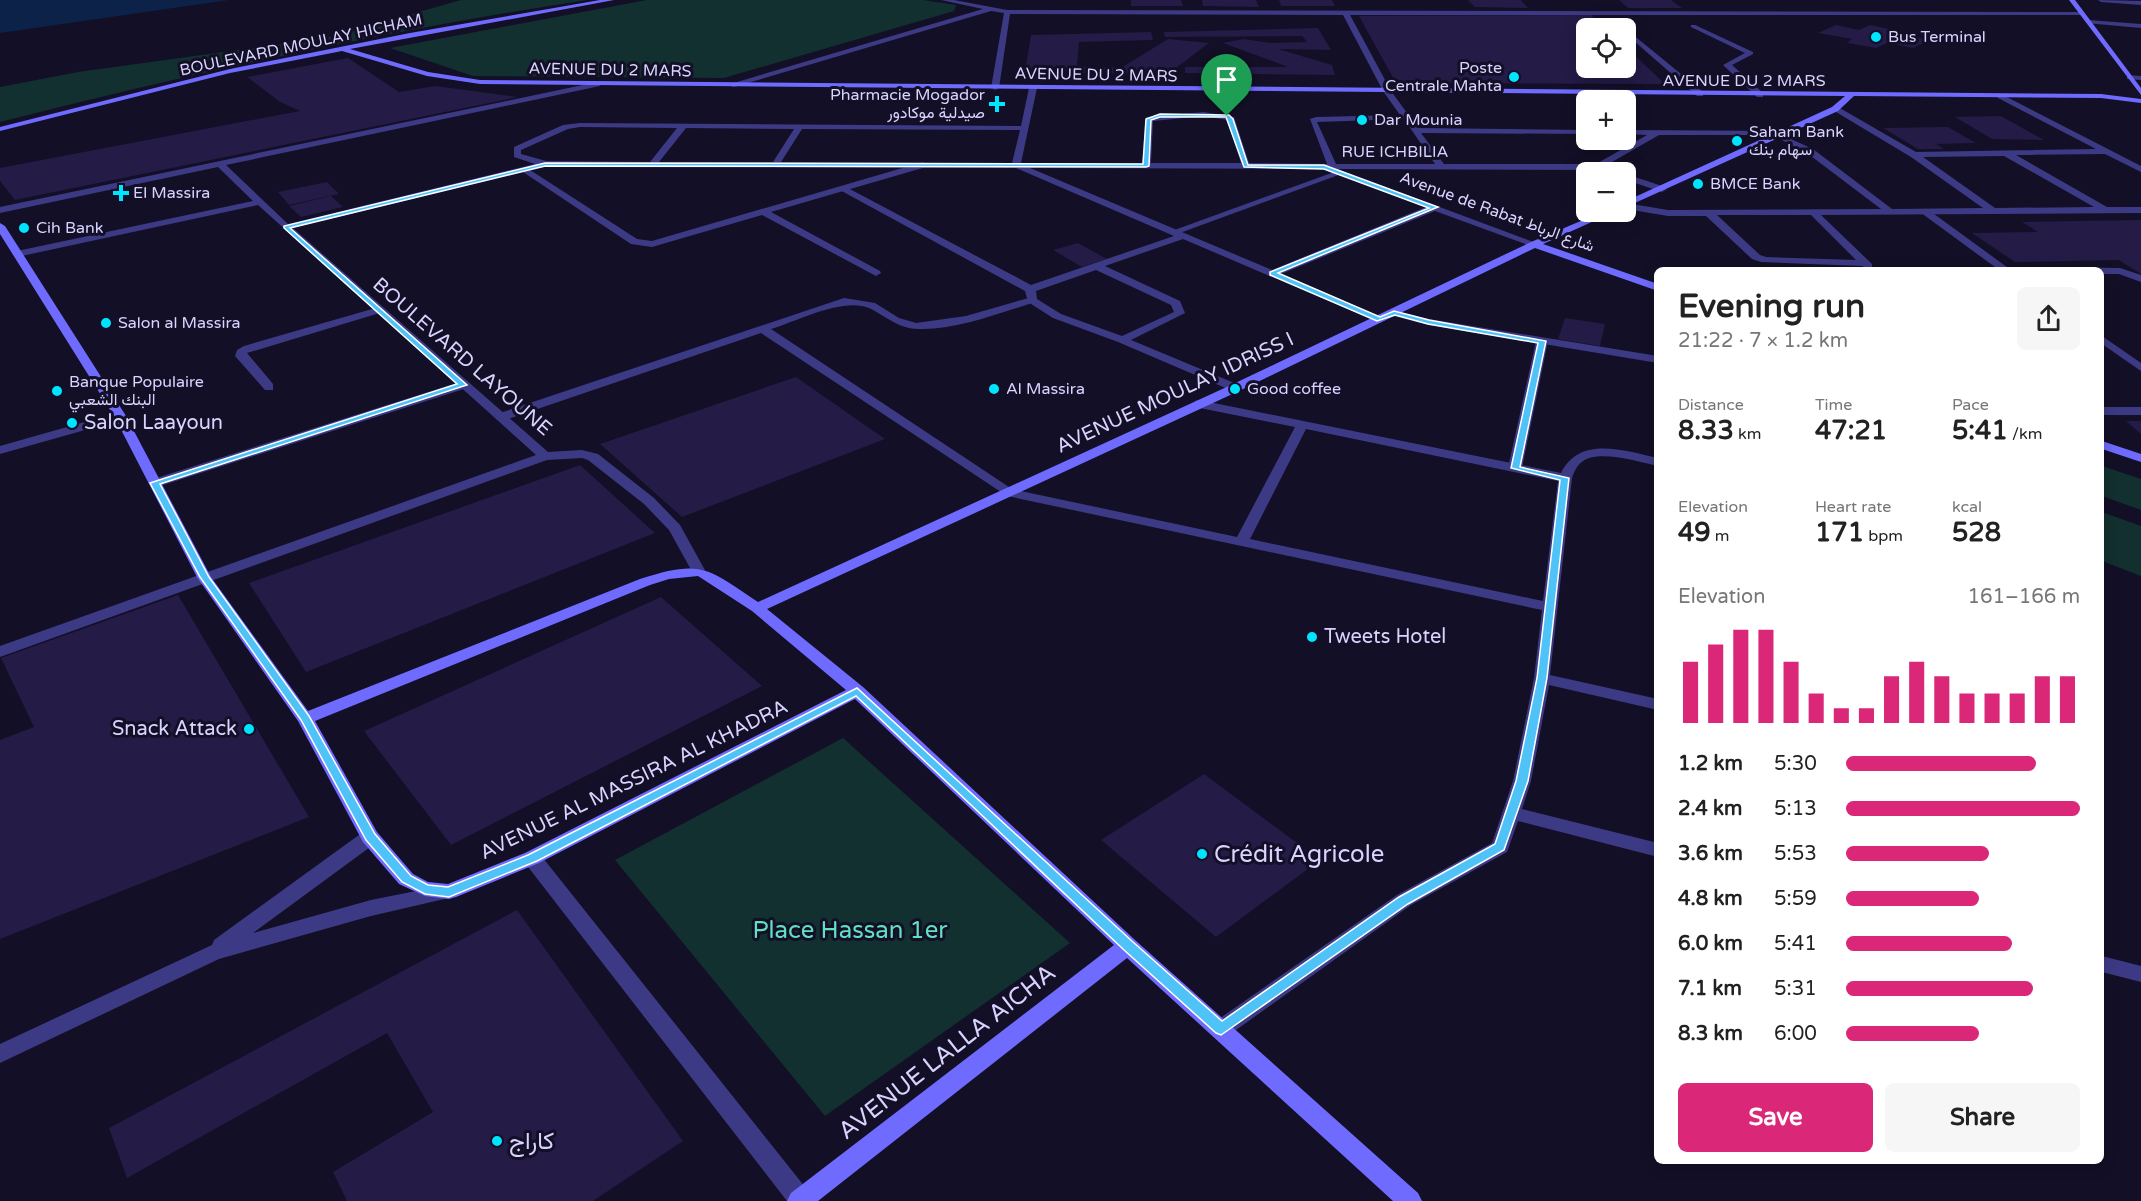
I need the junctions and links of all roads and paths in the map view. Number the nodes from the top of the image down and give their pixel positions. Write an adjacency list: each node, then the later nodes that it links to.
1 (611, 0): 18 (street, BOULEVARD MOULAY HICHAM)
2 (944, 0): 7 (street)
3 (2072, 0): 12 (street)
4 (2102, 0): 5 (street)
5 (2141, 3)
6 (1466, 6): 10 (street)
7 (991, 9): 8 (street); 22 (street)
8 (1007, 12): 9 (street); 23 (street)
9 (1346, 12): 10 (street); 25 (street)
10 (1472, 13): 11 (street)
11 (1606, 13): 12 (street); 13 (street)
12 (2083, 14): 14 (street)
13 (1612, 18)
14 (2088, 22): 16 (street); 19 (street)
15 (1693, 26): 28 (street)
16 (2141, 26)
17 (1636, 40): 27 (street)
18 (343, 49): 21 (street, AVENUE DU 2 MARS); 37 (street, BOULEVARD MOULAY HICHAM)
19 (2130, 77): 20 (street); 26 (street)
20 (2141, 78)
21 (597, 84): 22 (street, AVENUE DU 2 MARS); 47 (street)
22 (731, 85): 23 (street, AVENUE DU 2 MARS)
23 (995, 88): 24 (street, AVENUE DU 2 MARS)
24 (1033, 88): 25 (street, AVENUE DU 2 MARS); 36 (street)
25 (1387, 91): 27 (street, AVENUE DU 2 MARS); 33 (street)
26 (2141, 93)
27 (1700, 94): 28 (street, AVENUE DU 2 MARS)
28 (1760, 95): 29 (street, AVENUE DU 2 MARS)
29 (1851, 95): 30 (street, AVENUE DU 2 MARS); 32 (street)
30 (2001, 96): 31 (street, AVENUE DU 2 MARS); 43 (street)
31 (2141, 101)
32 (1835, 110): 42 (street); 45 (street)
33 (1406, 117): 38 (street); 57 (street)
34 (684, 125): 35 (street); 48 (street); 49 (street)
35 (800, 126): 36 (street); 50 (street)
36 (1022, 128): 52 (street)
37 (0, 129)
38 (1415, 130): 39 (street); 55 (street)
39 (1576, 132)
40 (1636, 132): 41 (street)
41 (1657, 133): 42 (street, RUE ICHBILIA); 46 (street, RUE ICHBILIA)
42 (1779, 134): 62 (street); 73 (street)
43 (2106, 152): 44 (street); 58 (street)
44 (2006, 153): 45 (street); 71 (street)
45 (1914, 155): 70 (street)
46 (1607, 162)
47 (220, 164): 64 (street, BOULEVARD LAYOUNE); 67 (street)
48 (545, 164): 49 (street, RUE ICHBILIA); 59 (street, RUE ICHBILIA)
49 (653, 164): 50 (street, RUE ICHBILIA)
50 (775, 165): 51 (street, RUE ICHBILIA)
51 (923, 165): 52 (street, RUE ICHBILIA); 61 (street)
52 (1016, 165): 53 (street, RUE ICHBILIA); 79 (street)
53 (1146, 166): 54 (street, RUE ICHBILIA); 54 (street)
54 (1246, 166): 57 (street, RUE ICHBILIA)
55 (1442, 167): 56 (street, RUE ICHBILIA); 57 (street, RUE ICHBILIA)
56 (1576, 167)
57 (1333, 169): 65 (street, Avenue de Rabat شارع الرباط); 79 (street)
58 (2141, 169)
59 (524, 170): 69 (street); 78 (street, RUE ICHBILIA)
60 (1636, 180): 62 (street)
61 (843, 189): 69 (street); 90 (street)
62 (1662, 189): 63 (street)
63 (1636, 201)
64 (260, 202): 78 (street, BOULEVARD LAYOUNE); 81 (street)
65 (1435, 207): 80 (street, Avenue de Rabat شارع الرباط); 87 (street)
66 (1636, 207): 75 (street)
67 (0, 210)
68 (2141, 210): 71 (street)
69 (764, 212): 86 (street)
70 (1994, 212): 71 (street); 74 (street)
71 (2109, 212)
72 (1814, 213): 73 (street); 75 (street); 83 (street)
73 (1893, 213): 74 (street)
74 (1927, 213): 84 (street)
75 (1710, 214): 83 (street)
76 (1586, 222): 80 (street, AVENUE MOULAY IDRISS I)
77 (0, 226): 81 (street)
78 (286, 227): 91 (street, BOULEVARD LAYOUNE)
79 (1179, 234): 82 (street); 87 (street)
80 (1534, 244): 89 (street, Avenue de Rabat شارع الرباط); 92 (street, AVENUE MOULAY IDRISS I)
81 (17, 254): 106 (street)
82 (1096, 266): 90 (street); 95 (street)
83 (1869, 266)
84 (2002, 267)
85 (2104, 271): 88 (street)
86 (876, 273)
87 (1272, 273): 93 (street)
88 (2141, 279)
89 (1654, 287)
90 (1031, 294): 94 (street); 95 (street)
91 (379, 310): 100 (street, BOULEVARD LAYOUNE); 101 (street)
92 (1394, 313): 93 (street, AVENUE MOULAY IDRISS I); 97 (street)
93 (1380, 320): 102 (street, AVENUE MOULAY IDRISS I)
94 (762, 328): 107 (street); 117 (street)
95 (1122, 340): 102 (street)
96 (2104, 340): 99 (street)
97 (1542, 341): 98 (street); 114 (street)
98 (1654, 359)
99 (2141, 368)
100 (463, 385): 107 (street, BOULEVARD LAYOUNE); 116 (street)
101 (269, 387)
102 (1235, 387): 103 (street, AVENUE MOULAY IDRISS I)
103 (1199, 404): 108 (street); 117 (street, AVENUE MOULAY IDRISS I)
104 (2104, 411): 105 (street)
105 (2141, 411)
106 (120, 416): 110 (street); 116 (street)
107 (501, 417): 111 (street, BOULEVARD LAYOUNE)
108 (1302, 425): 114 (street); 118 (street)
109 (2104, 446): 112 (street)
110 (0, 450)
111 (545, 456): 119 (street); 120 (street, BOULEVARD LAYOUNE)
112 (2141, 458)
113 (1654, 461): 115 (street)
114 (1515, 468): 115 (street)
115 (1565, 478): 121 (street)
116 (155, 483): 120 (street)
117 (1007, 492): 118 (street); 122 (street, AVENUE MOULAY IDRISS I)
118 (1242, 541): 121 (street)
119 (699, 572): 122 (street); 127 (street)
120 (204, 577): 123 (street, BOULEVARD LAYOUNE); 127 (street)
121 (1548, 607): 124 (street)
122 (757, 608): 125 (street)
123 (0, 652)
124 (1542, 678): 126 (street); 128 (street)
125 (857, 691): 131 (street, AVENUE AL MASSIRA AL KHADRA); 133 (street)
126 (1654, 704)
127 (305, 719): 129 (street)
128 (1511, 813): 130 (street); 137 (street)
129 (370, 837): 132 (street); 134 (street)
130 (1654, 849)
131 (532, 858): 132 (street, AVENUE AL MASSIRA AL KHADRA); 139 (street)
132 (449, 892): 134 (street)
133 (1128, 946): 137 (street); 139 (street, AVENUE LALLA AICHA)
134 (214, 952): 138 (street)
135 (2104, 965): 136 (street)
136 (2141, 974)
137 (1221, 1029): 140 (street)
138 (0, 1054)
139 (800, 1200)
140 (1410, 1201)

